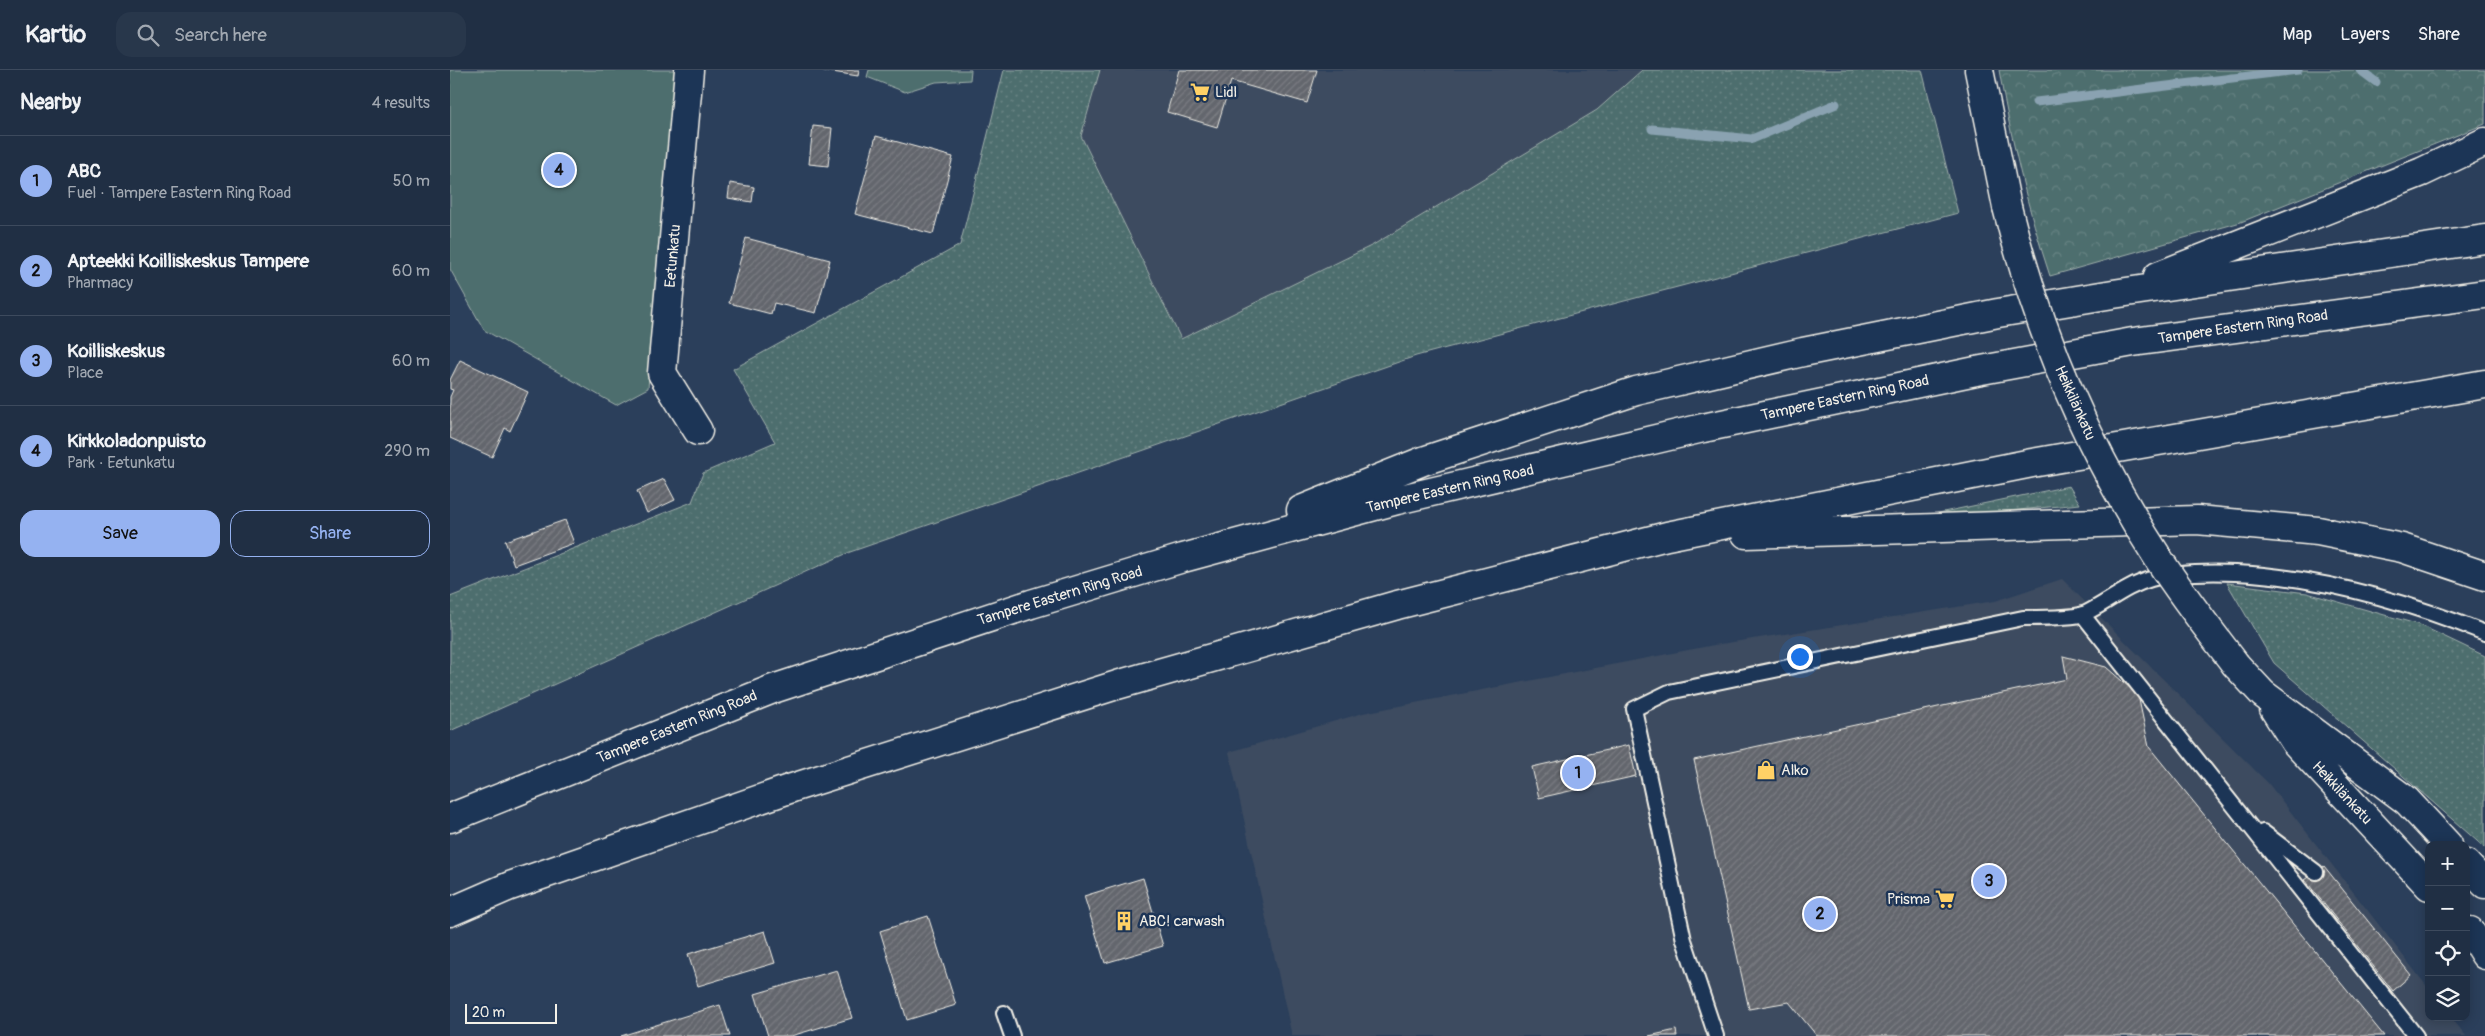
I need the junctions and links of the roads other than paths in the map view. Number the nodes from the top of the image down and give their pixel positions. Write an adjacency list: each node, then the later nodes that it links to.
1 (689, 70): 8 (main road, Eetunkatu)
2 (1979, 70): 14 (main road, Heikkilänkatu, bridge)
3 (2485, 142): 5 (main road)
4 (2485, 239): 5 (main road)
5 (2114, 294): 10 (main road)
6 (2485, 294): 10 (main road, Tampere Eastern Ring Road)
7 (2485, 384): 9 (main road)
8 (698, 431)
9 (1667, 536): 11 (main road); 22 (main road)
10 (1184, 558): 15 (main road, Tampere Eastern Ring Road)
11 (2485, 576)
12 (2082, 614): 13 (lane); 16 (lane); 27 (lane)
13 (2485, 633)
14 (2263, 694): 17 (main road, Heikkilänkatu); 20 (main road, Heikkilänkatu)
15 (450, 818)
16 (2244, 818): 19 (lane); 28 (lane)
17 (2444, 841)
18 (2470, 868): 21 (main road)
19 (2316, 872)
20 (2425, 882)
21 (2485, 884)
22 (450, 912)
23 (2474, 934): 24 (main road)
24 (2485, 955)
25 (1004, 1013): 26 (lane)
26 (1012, 1036)
27 (1716, 1036)
28 (2416, 1036)

